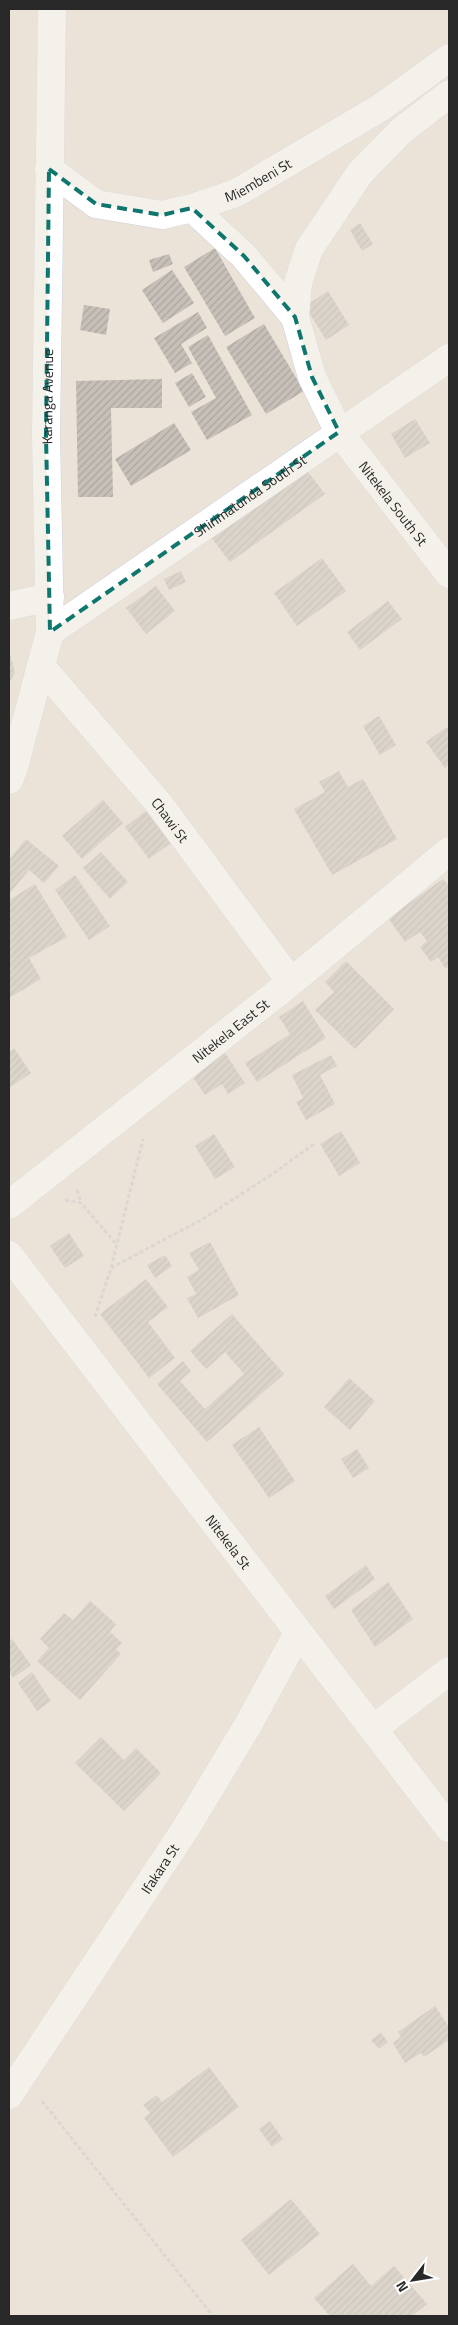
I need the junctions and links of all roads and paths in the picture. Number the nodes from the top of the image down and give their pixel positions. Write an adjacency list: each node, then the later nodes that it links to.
1 (52, 9): 4 (street, Karanga Avenue)
2 (449, 58): 5 (street, Miembeni St)
3 (449, 94): 6 (street)
4 (49, 169): 5 (street, Miembeni St); 10 (street, Karanga Avenue)
5 (192, 208): 6 (street)
6 (295, 317): 8 (street, Nitekela South St)
7 (449, 358): 8 (street, Shirimatunda South St)
8 (340, 432): 9 (street, Nitekela South St); 12 (street, Shirimatunda South St)
9 (449, 574)
10 (50, 597): 11 (street); 12 (street, Karanga Avenue)
11 (9, 606)
12 (50, 632): 13 (street, Karanga Avenue)
13 (41, 666): 14 (street, Karanga Avenue); 16 (street, Chawi St)
14 (9, 780)
15 (449, 851): 16 (street, Nitekela East St)
16 (291, 982): 19 (street, Nitekela East St)
17 (144, 1134): 20 (path)
18 (314, 1144): 22 (path)
19 (18, 1198): 20 (path)
20 (117, 1245): 22 (path)
21 (9, 1254): 23 (street, Nitekela St)
22 (111, 1268): 23 (path)
23 (83, 1353): 24 (street, Nitekela St)
24 (298, 1633): 26 (street, Nitekela St); 28 (street, Ifakara St)
25 (449, 1671): 26 (street)
26 (373, 1729): 27 (street, Nitekela St)
27 (449, 1828)
28 (15, 2085): 29 (path)
29 (213, 2316)

